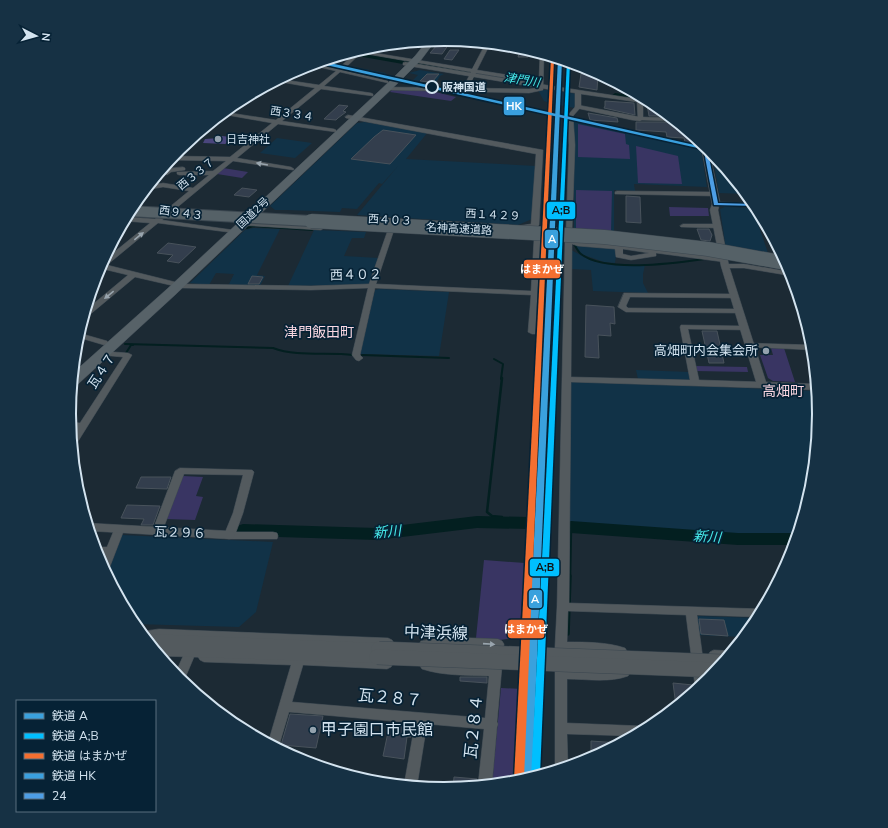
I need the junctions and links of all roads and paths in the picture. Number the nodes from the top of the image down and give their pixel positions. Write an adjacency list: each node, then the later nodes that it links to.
1 (420, 47): 7 (highway, 国道2号)
2 (426, 47): 7 (highway, 国道2号)
3 (485, 48): 10 (street)
4 (365, 55): 7 (street)
5 (351, 58): 9 (street, 西３３７)
6 (542, 60): 12 (street)
7 (410, 63): 10 (street); 13 (highway, 国道2号)
8 (323, 67): 9 (street)
9 (338, 71): 13 (street); 14 (street, 西３３７)
10 (472, 73): 12 (street); 16 (street)
11 (286, 82): 14 (street)
12 (540, 84): 15 (street); 16 (street)
13 (386, 85): 16 (street); 18 (highway, 国道2号); 23 (highway, 国道2号)
14 (319, 87): 18 (street); 26 (street, 西３３７)
15 (552, 88): 17 (street)
16 (465, 89)
17 (575, 92): 19 (street); 21 (street)
18 (371, 95): 23 (highway, 国道2号)
19 (631, 97)
20 (641, 103): 24 (street)
21 (578, 107): 24 (street); 49 (street)
22 (231, 114): 26 (street, 西３３４)
23 (351, 117): 27 (highway, 国道2号); 44 (street, 西１４２９); 45 (highway, 国道2号)
24 (640, 118): 25 (street)
25 (664, 119)
26 (278, 122): 27 (street, 西３３４); 30 (street, 西３３７)
27 (334, 131): 32 (highway, 国道2号)
28 (180, 158): 30 (street)
29 (708, 158): 37 (street)
30 (233, 159): 32 (street, one-way to 30); 33 (street, 西３３７)
31 (171, 167): 33 (street)
32 (291, 169): 45 (highway, 国道2号)
33 (215, 173): 35 (street, 西３３７)
34 (155, 186): 35 (street)
35 (194, 190): 40 (street, 西３３７)
36 (617, 194): 37 (street)
37 (715, 199): 38 (street); 47 (street)
38 (745, 203)
39 (140, 207): 40 (main road)
40 (171, 209): 43 (street, 西３３７); 45 (main road)
41 (137, 211): 52 (highway, 名神高速道路, bridge)
42 (132, 219): 43 (street, 西９４３)
43 (158, 219): 45 (street, 西９４３); 51 (street, 西３３７, one-way to 43); 54 (highway, 名神高速道路)
44 (394, 221): 45 (street, 西１４２９); 48 (street)
45 (239, 222): 48 (street, 西４０３); 58 (highway, 国道2号)
46 (683, 226): 47 (street)
47 (717, 226): 50 (street)
48 (391, 231): 59 (street); 60 (street, 西４０３)
49 (578, 240): 50 (street); 53 (street); 75 (street)
50 (721, 249): 53 (street)
51 (111, 258)
52 (779, 262)
53 (724, 263): 56 (street); 62 (street)
54 (781, 267)
55 (106, 268): 57 (street, 西４０２)
56 (784, 273)
57 (134, 274): 58 (street, 西４０２); 63 (street, one-way to 63)
58 (173, 284): 59 (street, 西４０２); 70 (highway, 国道2号)
59 (372, 286): 60 (street, 西４０２); 72 (street)
60 (534, 293): 67 (street)
61 (680, 295): 62 (street); 64 (street); 64 (street)
62 (734, 296): 65 (street)
63 (92, 308)
64 (686, 311): 65 (street)
65 (739, 311): 66 (street)
66 (744, 328): 69 (street); 76 (street)
67 (532, 332)
68 (84, 338): 70 (street)
69 (749, 345): 71 (street); 77 (street)
70 (104, 348): 73 (highway, 国道2号); 74 (highway, 国道2号); 80 (street, 瓦４７)
71 (806, 348)
72 (359, 358)
73 (79, 367)
74 (78, 375)
75 (568, 379): 76 (street); 90 (street)
76 (695, 384): 77 (street)
77 (762, 385): 78 (street)
78 (811, 387)
79 (76, 426): 80 (street)
80 (82, 426): 81 (street, 瓦４７)
81 (77, 435)
82 (95, 528): 83 (street, 瓦２９６)
83 (119, 530): 84 (street, 瓦２９６); 88 (street)
84 (157, 532): 85 (street, 瓦２９６); 85 (street)
85 (229, 535): 86 (street, 瓦２９６)
86 (273, 536)
87 (102, 550): 88 (street)
88 (111, 551): 89 (street)
89 (107, 561)
90 (564, 607): 91 (street); 95 (street)
91 (691, 611): 92 (street); 97 (street)
92 (753, 613)
93 (150, 635): 105 (street, 瓦２８４, one-way to 105)
94 (154, 640): 102 (street, 中津浜線, bridge)
95 (561, 646): 97 (street); 106 (street)
96 (162, 650): 103 (street, 中津浜線, bridge)
97 (696, 654): 99 (street); 107 (street)
98 (166, 655): 100 (street)
99 (723, 655)
100 (188, 656): 101 (street); 104 (street)
101 (298, 662): 105 (street); 109 (street)
102 (716, 662)
103 (708, 670)
104 (182, 672)
105 (496, 672): 111 (street, 瓦２８４)
106 (562, 674): 108 (street); 112 (street)
107 (703, 675)
108 (698, 680)
109 (284, 706): 110 (street, 瓦２８７); 114 (street)
110 (422, 718): 111 (street, 瓦２８７); 116 (street)
111 (492, 724): 117 (street, 瓦２８４)
112 (561, 728): 113 (street); 115 (street)
113 (629, 733)
114 (274, 741)
115 (560, 763)
116 (411, 780)
117 (486, 780)

